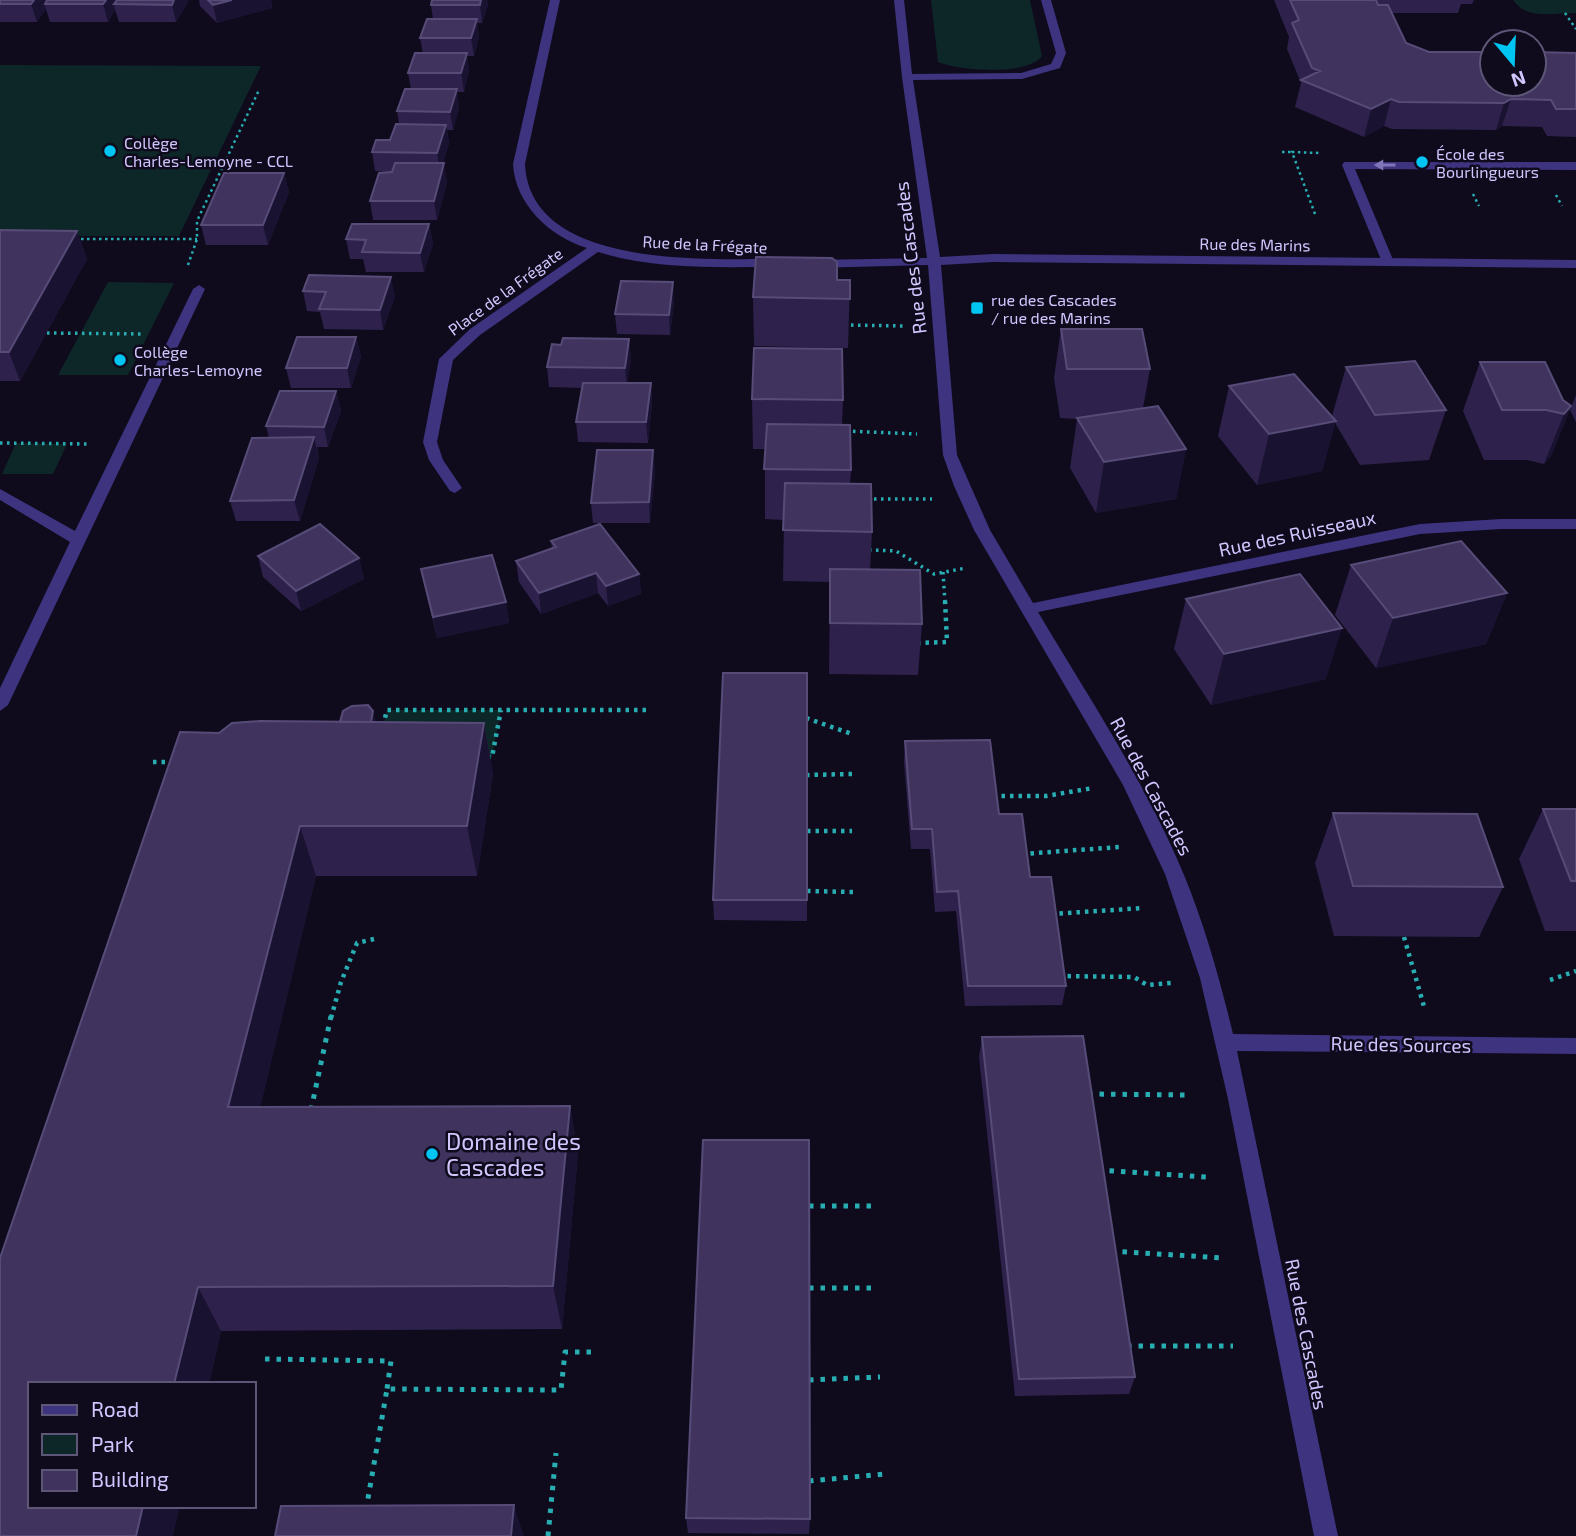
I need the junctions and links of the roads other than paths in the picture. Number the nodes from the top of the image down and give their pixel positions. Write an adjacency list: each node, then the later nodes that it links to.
1 (555, 0): 6 (street, Rue de la Frégate)
2 (899, 0): 4 (street, Rue des Cascades)
3 (1046, 0): 4 (street)
4 (907, 77): 7 (street, Rue des Cascades)
5 (1576, 166): 8 (street, one-way to 8)
6 (597, 247): 7 (street, Rue de la Frégate); 11 (street, Place de la Frégate)
7 (934, 261): 8 (street, Rue des Marins); 15 (street, Rue des Cascades)
8 (1388, 262): 9 (street, Rue des Marins)
9 (1576, 264)
10 (199, 289): 14 (street)
11 (455, 488)
12 (0, 494): 14 (street)
13 (1576, 524): 15 (street, Rue des Ruisseaux)
14 (79, 540): 16 (street)
15 (1029, 609): 17 (street, Rue des Cascades)
16 (0, 705)
17 (1226, 1042): 18 (street, Rue des Sources); 19 (street, Rue des Cascades)
18 (1576, 1046)
19 (1326, 1536)

